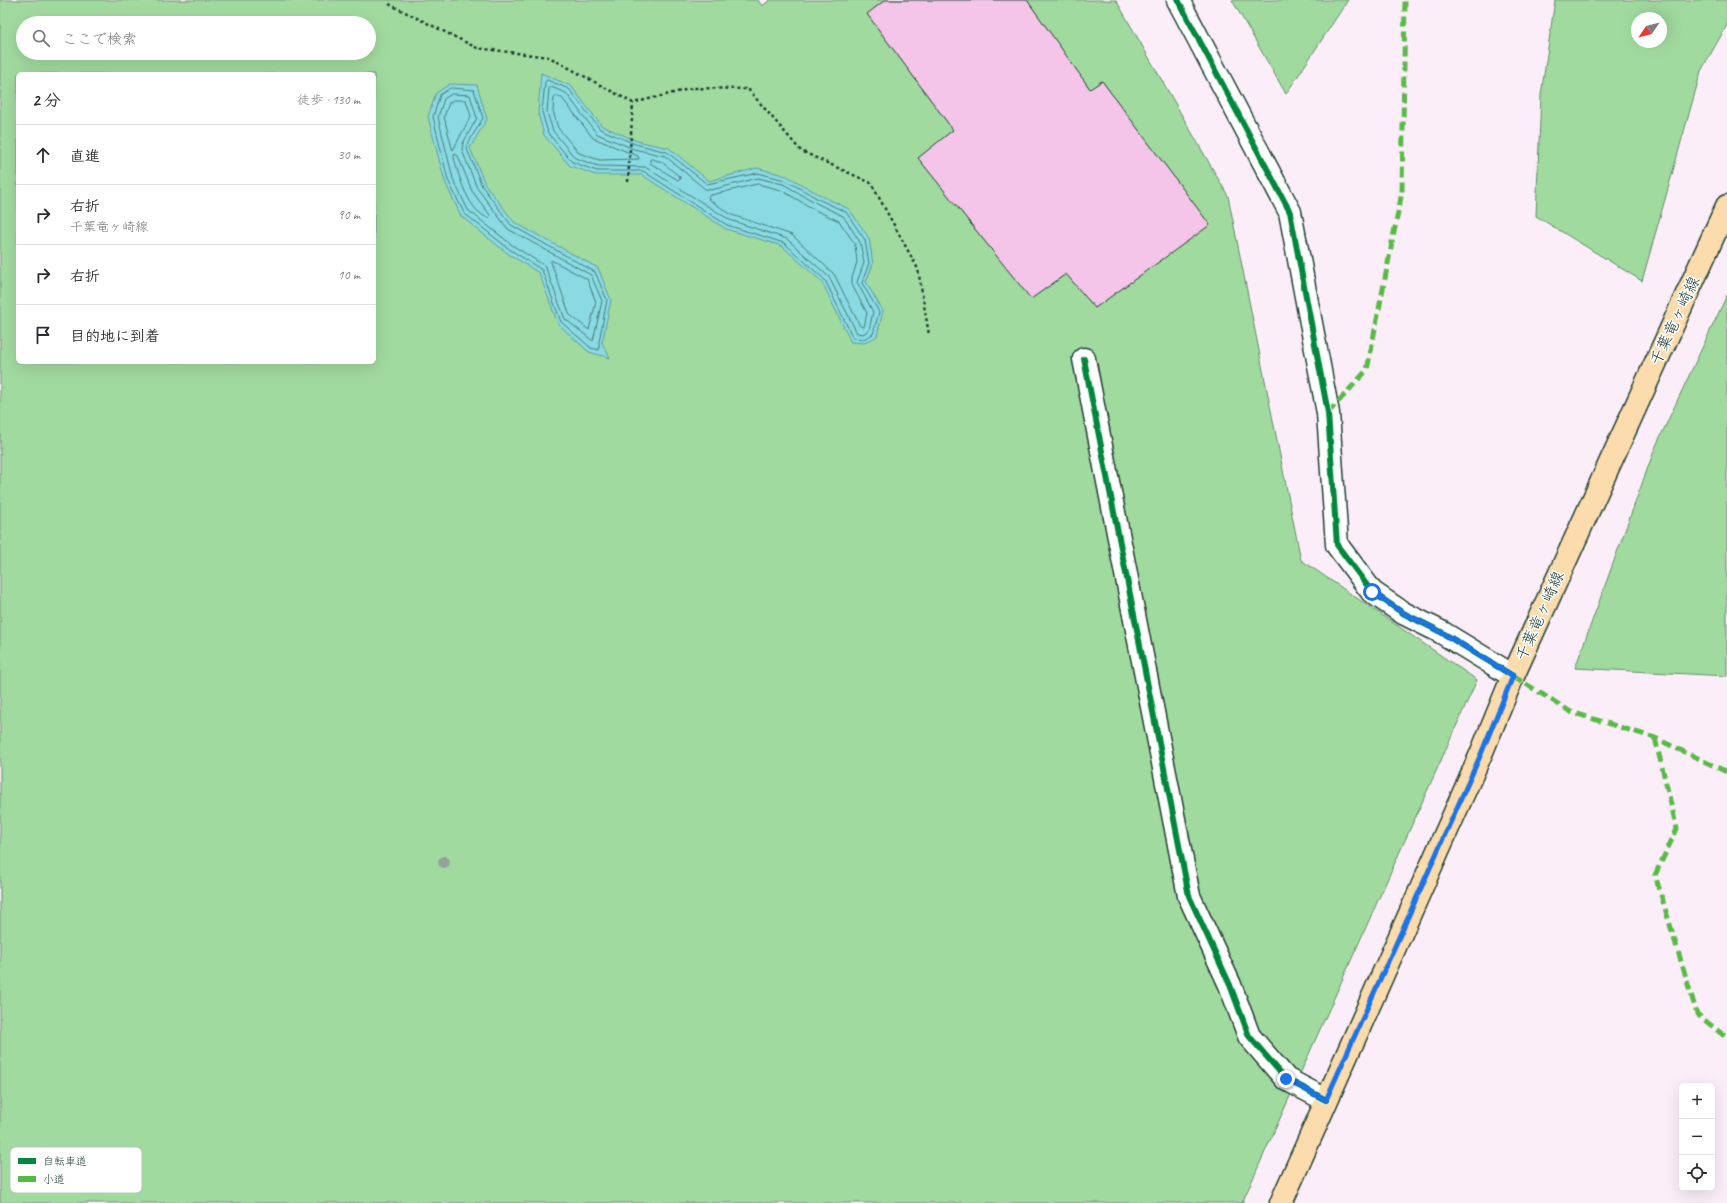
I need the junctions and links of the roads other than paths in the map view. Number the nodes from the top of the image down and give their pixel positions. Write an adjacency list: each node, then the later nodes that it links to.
1 (1178, 0): 4 (street)
2 (1727, 206): 4 (main road, 千葉竜ヶ崎線)
3 (1084, 359): 5 (street)
4 (1513, 676): 5 (main road, 千葉竜ヶ崎線)
5 (1326, 1100): 6 (main road, 千葉竜ヶ崎線)
6 (1281, 1203)

